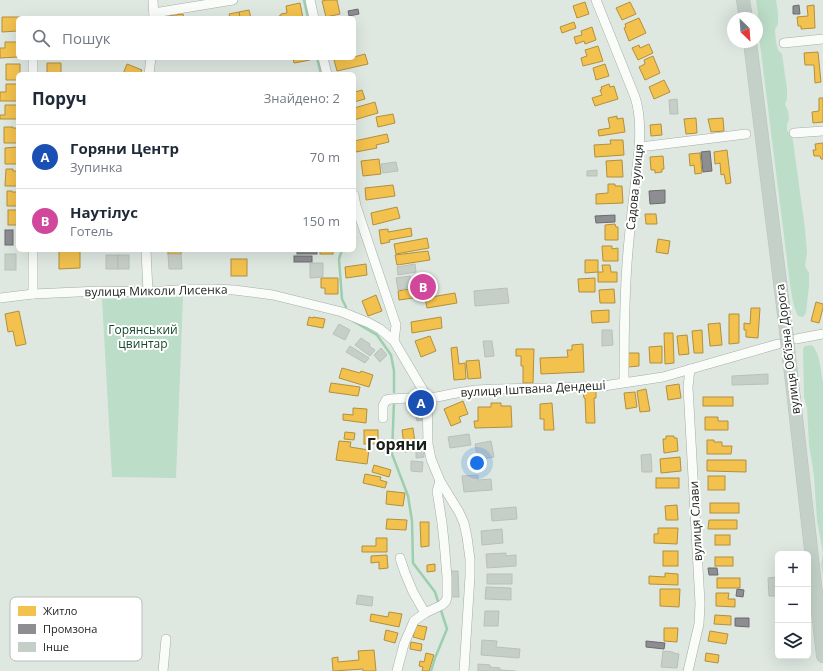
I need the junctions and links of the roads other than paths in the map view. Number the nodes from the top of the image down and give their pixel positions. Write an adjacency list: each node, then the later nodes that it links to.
1 (153, 0): 7 (street)
2 (233, 0): 7 (street)
3 (310, 0): 8 (street)
4 (596, 0): 21 (street, Садова вулиця)
5 (743, 0): 6 (highway)
6 (745, 12)
7 (154, 16)
8 (314, 16)
9 (823, 39): 10 (street)
10 (784, 42)
11 (751, 48): 38 (highway, вулиця Обʼїзна Дорога, bridge)
12 (33, 60): 15 (street)
13 (151, 60): 16 (street)
14 (324, 60): 17 (street)
15 (33, 72)
16 (149, 72)
17 (326, 72)
18 (823, 131): 19 (street)
19 (794, 133)
20 (746, 134): 21 (street)
21 (640, 147): 33 (street, Садова вулиця)
22 (356, 202): 30 (street)
23 (33, 252): 26 (street)
24 (146, 252): 25 (street)
25 (148, 292): 26 (street, вулиця Миколи Лисенка); 30 (street, вулиця Миколи Лисенка)
26 (33, 294): 27 (street, вулиця Миколи Лисенка)
27 (0, 298)
28 (823, 334): 29 (street)
29 (796, 339)
30 (394, 341): 34 (street, вулиця Миколи Лисенка)
31 (778, 344): 32 (street, вулиця Іштвана Дендеші)
32 (690, 369): 33 (street, вулиця Іштвана Дендеші); 45 (street, вулиця Слави)
33 (624, 382): 34 (street, вулиця Іштвана Дендеші)
34 (427, 397): 35 (street); 36 (street)
35 (383, 418)
36 (440, 481): 39 (street); 44 (street)
37 (400, 558): 39 (street)
38 (819, 586): 41 (highway, вулиця Обʼїзна Дорога)
39 (426, 613): 43 (street)
40 (166, 639): 42 (street)
41 (823, 656)
42 (163, 671)
43 (397, 671)
44 (464, 671)
45 (688, 671)

